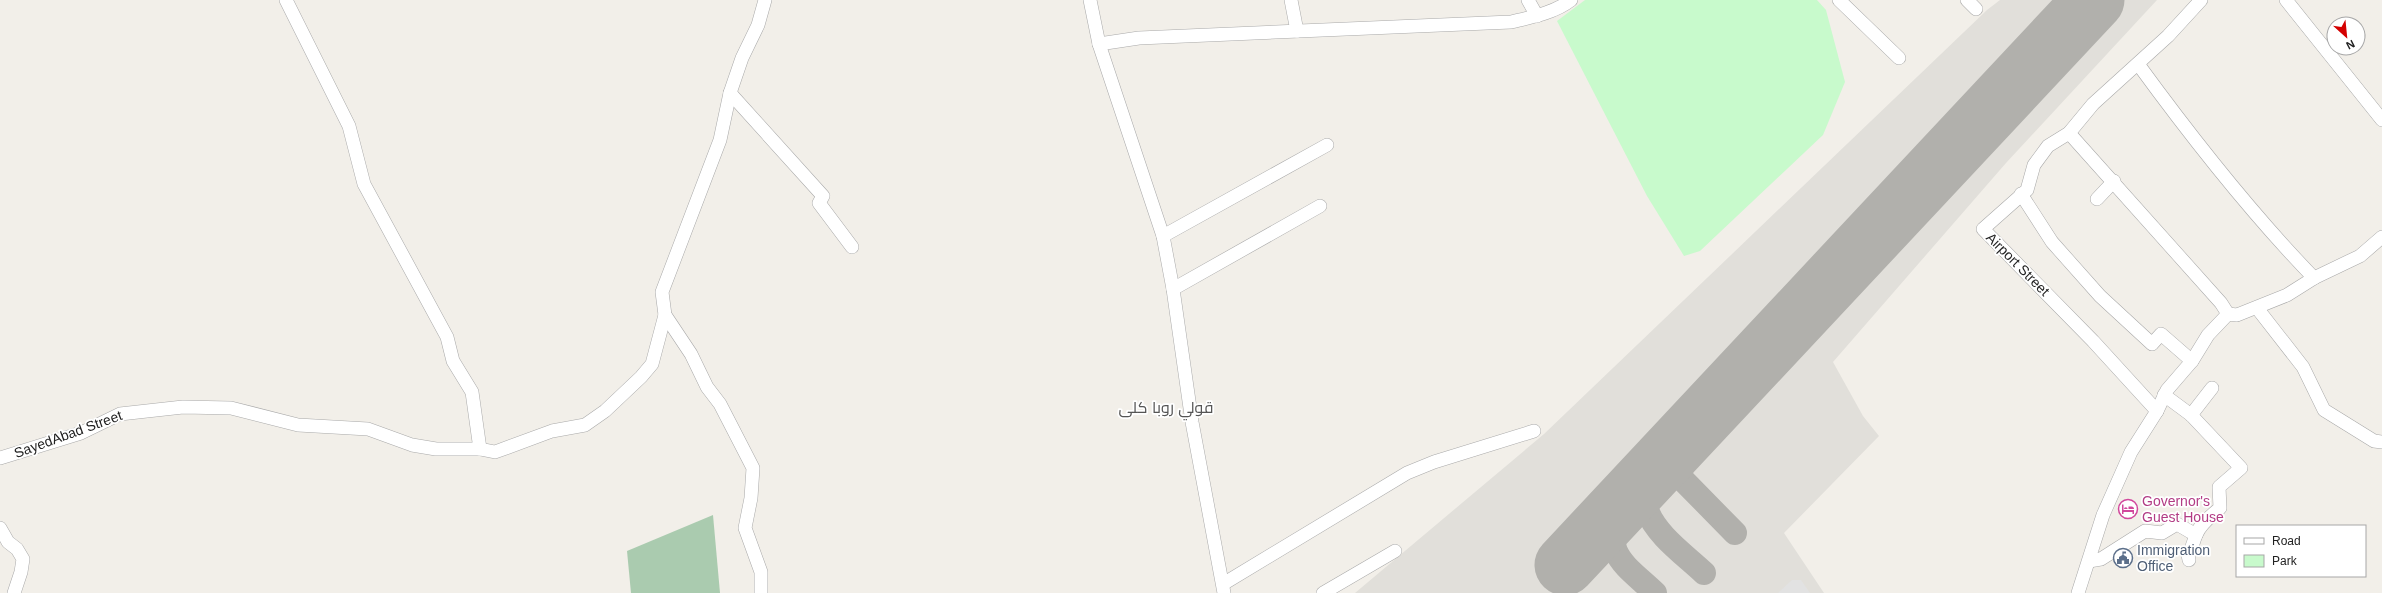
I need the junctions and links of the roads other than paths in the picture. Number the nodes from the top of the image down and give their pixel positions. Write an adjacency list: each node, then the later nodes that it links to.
1 (286, 0): 38 (street)
2 (765, 0): 15 (street)
3 (1090, 0): 12 (street)
4 (1291, 0): 11 (street)
5 (1528, 0): 10 (street)
6 (1571, 0): 10 (street)
7 (1839, 0): 13 (street)
8 (2201, 0): 14 (street, Airport Street)
9 (2286, 0): 16 (street)
10 (1537, 16): 11 (street)
11 (1297, 31): 12 (street)
12 (1099, 44): 23 (street)
13 (1899, 58)
14 (2138, 64): 17 (street, Airport Street); 26 (street)
15 (730, 92): 25 (street); 30 (street)
16 (2382, 120)
17 (2069, 133): 19 (street); 20 (street, Airport Street)
18 (1327, 145): 23 (street)
19 (2114, 181): 21 (street); 29 (street)
20 (2021, 194): 31 (street); 34 (street, Airport Street)
21 (2097, 199)
22 (1320, 206): 27 (street)
23 (1163, 236): 27 (street)
24 (2382, 237): 26 (street)
25 (852, 247)
26 (2314, 278): 28 (street)
27 (1173, 289): 45 (street)
28 (2258, 308): 29 (street); 37 (street)
29 (2228, 314): 31 (street)
30 (665, 315): 38 (street, SayedAbad Street); 47 (street)
31 (2192, 361): 33 (street)
32 (2212, 388): 35 (street)
33 (2164, 395): 34 (street); 35 (street)
34 (2157, 410): 44 (street)
35 (2191, 415): 41 (street)
36 (1534, 432): 45 (street)
37 (2382, 442)
38 (480, 449): 39 (street, SayedAbad Street)
39 (0, 458)
40 (0, 528): 46 (street)
41 (2196, 535): 43 (street); 44 (street)
42 (1395, 551): 48 (street)
43 (2189, 560)
44 (2089, 561): 49 (street)
45 (1223, 589)
46 (14, 593)
47 (762, 593)
48 (1323, 593)
49 (2078, 593)

